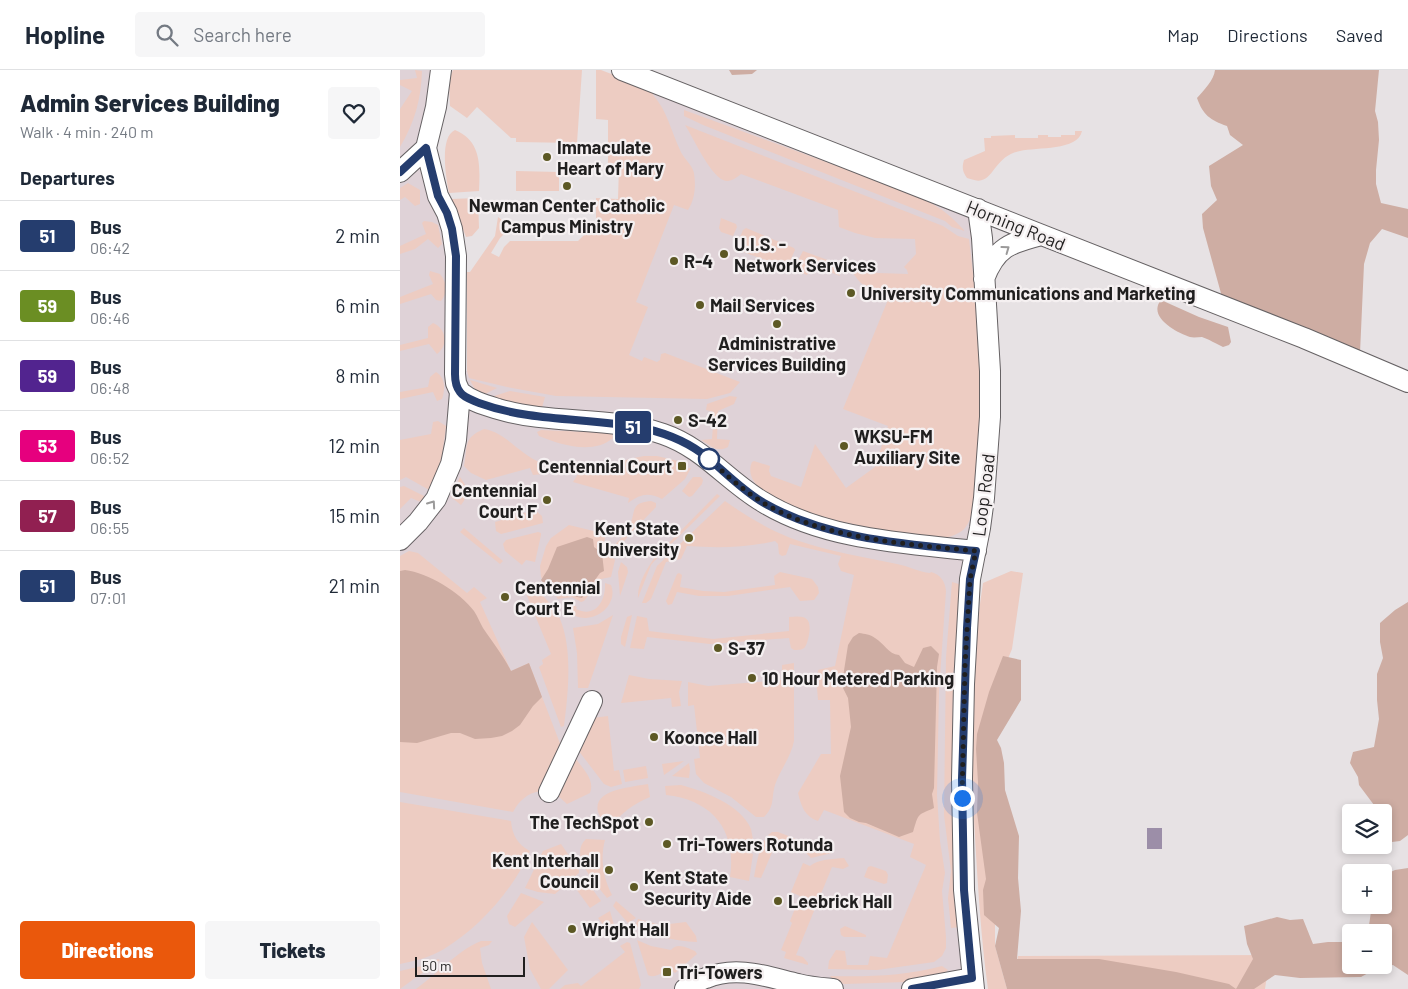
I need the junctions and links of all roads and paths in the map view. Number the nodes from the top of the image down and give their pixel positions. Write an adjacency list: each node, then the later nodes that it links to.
1 (441, 70): 3 (street)
2 (622, 70): 5 (street, Horning Road)
3 (426, 148): 4 (street); 9 (street)
4 (400, 172)
5 (978, 210): 6 (street, Horning Road); 7 (street, Loop Road)
6 (1041, 235): 7 (street, one-way to 6); 8 (street, Horning Road)
7 (984, 279): 11 (street, Loop Road)
8 (1408, 382)
9 (460, 392): 10 (street, one-way to 9); 11 (street)
10 (400, 540)
11 (976, 551): 15 (street, Loop Road)
12 (592, 701): 13 (street)
13 (549, 792)
14 (725, 981): 16 (street); 17 (street)
15 (973, 983): 18 (street)
16 (685, 989)
17 (833, 989)
18 (912, 989)

